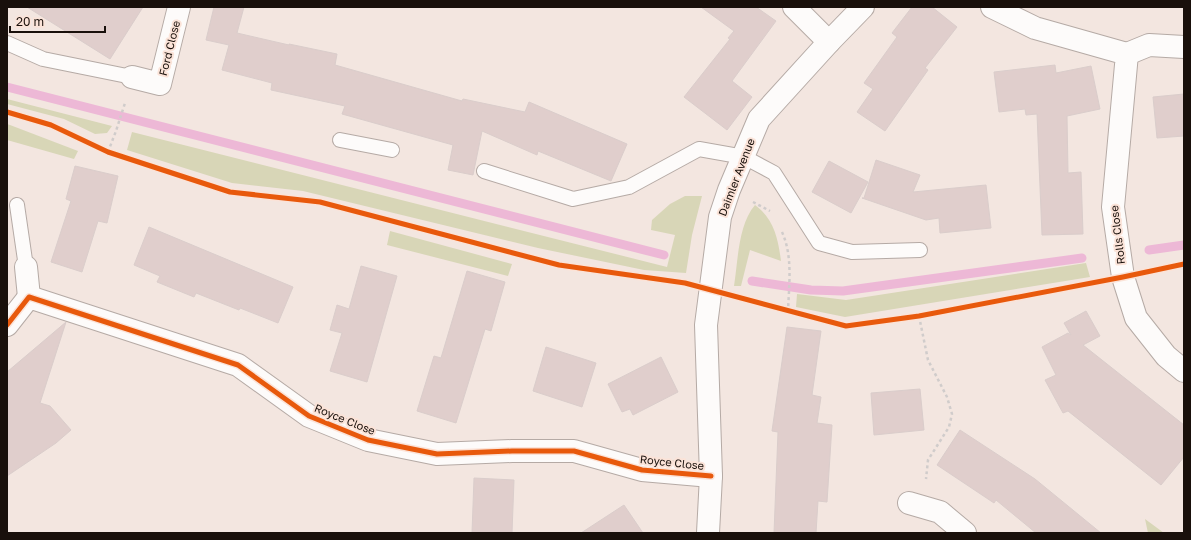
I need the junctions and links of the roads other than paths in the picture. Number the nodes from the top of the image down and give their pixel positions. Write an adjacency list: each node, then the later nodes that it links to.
1 (179, 7): 9 (street, Ford Close)
2 (794, 7): 5 (street)
3 (863, 7): 5 (street, Daimler Avenue)
4 (992, 7): 8 (street)
5 (829, 42): 12 (street, Daimler Avenue)
6 (7, 43): 9 (lane)
7 (1184, 47): 8 (street)
8 (1127, 54): 19 (street, Rolls Close)
9 (132, 77)
10 (340, 140): 11 (lane)
11 (392, 150)
12 (744, 157): 13 (lane); 15 (lane); 20 (street, Daimler Avenue)
13 (484, 171)
14 (17, 205): 16 (lane)
15 (920, 250)
16 (26, 266): 17 (street)
17 (29, 297): 18 (street); 20 (street, Royce Close)
18 (7, 325)
19 (1184, 371)
20 (711, 476): 22 (street, Daimler Avenue)
21 (909, 503): 23 (street)
22 (708, 533)
23 (965, 533)

